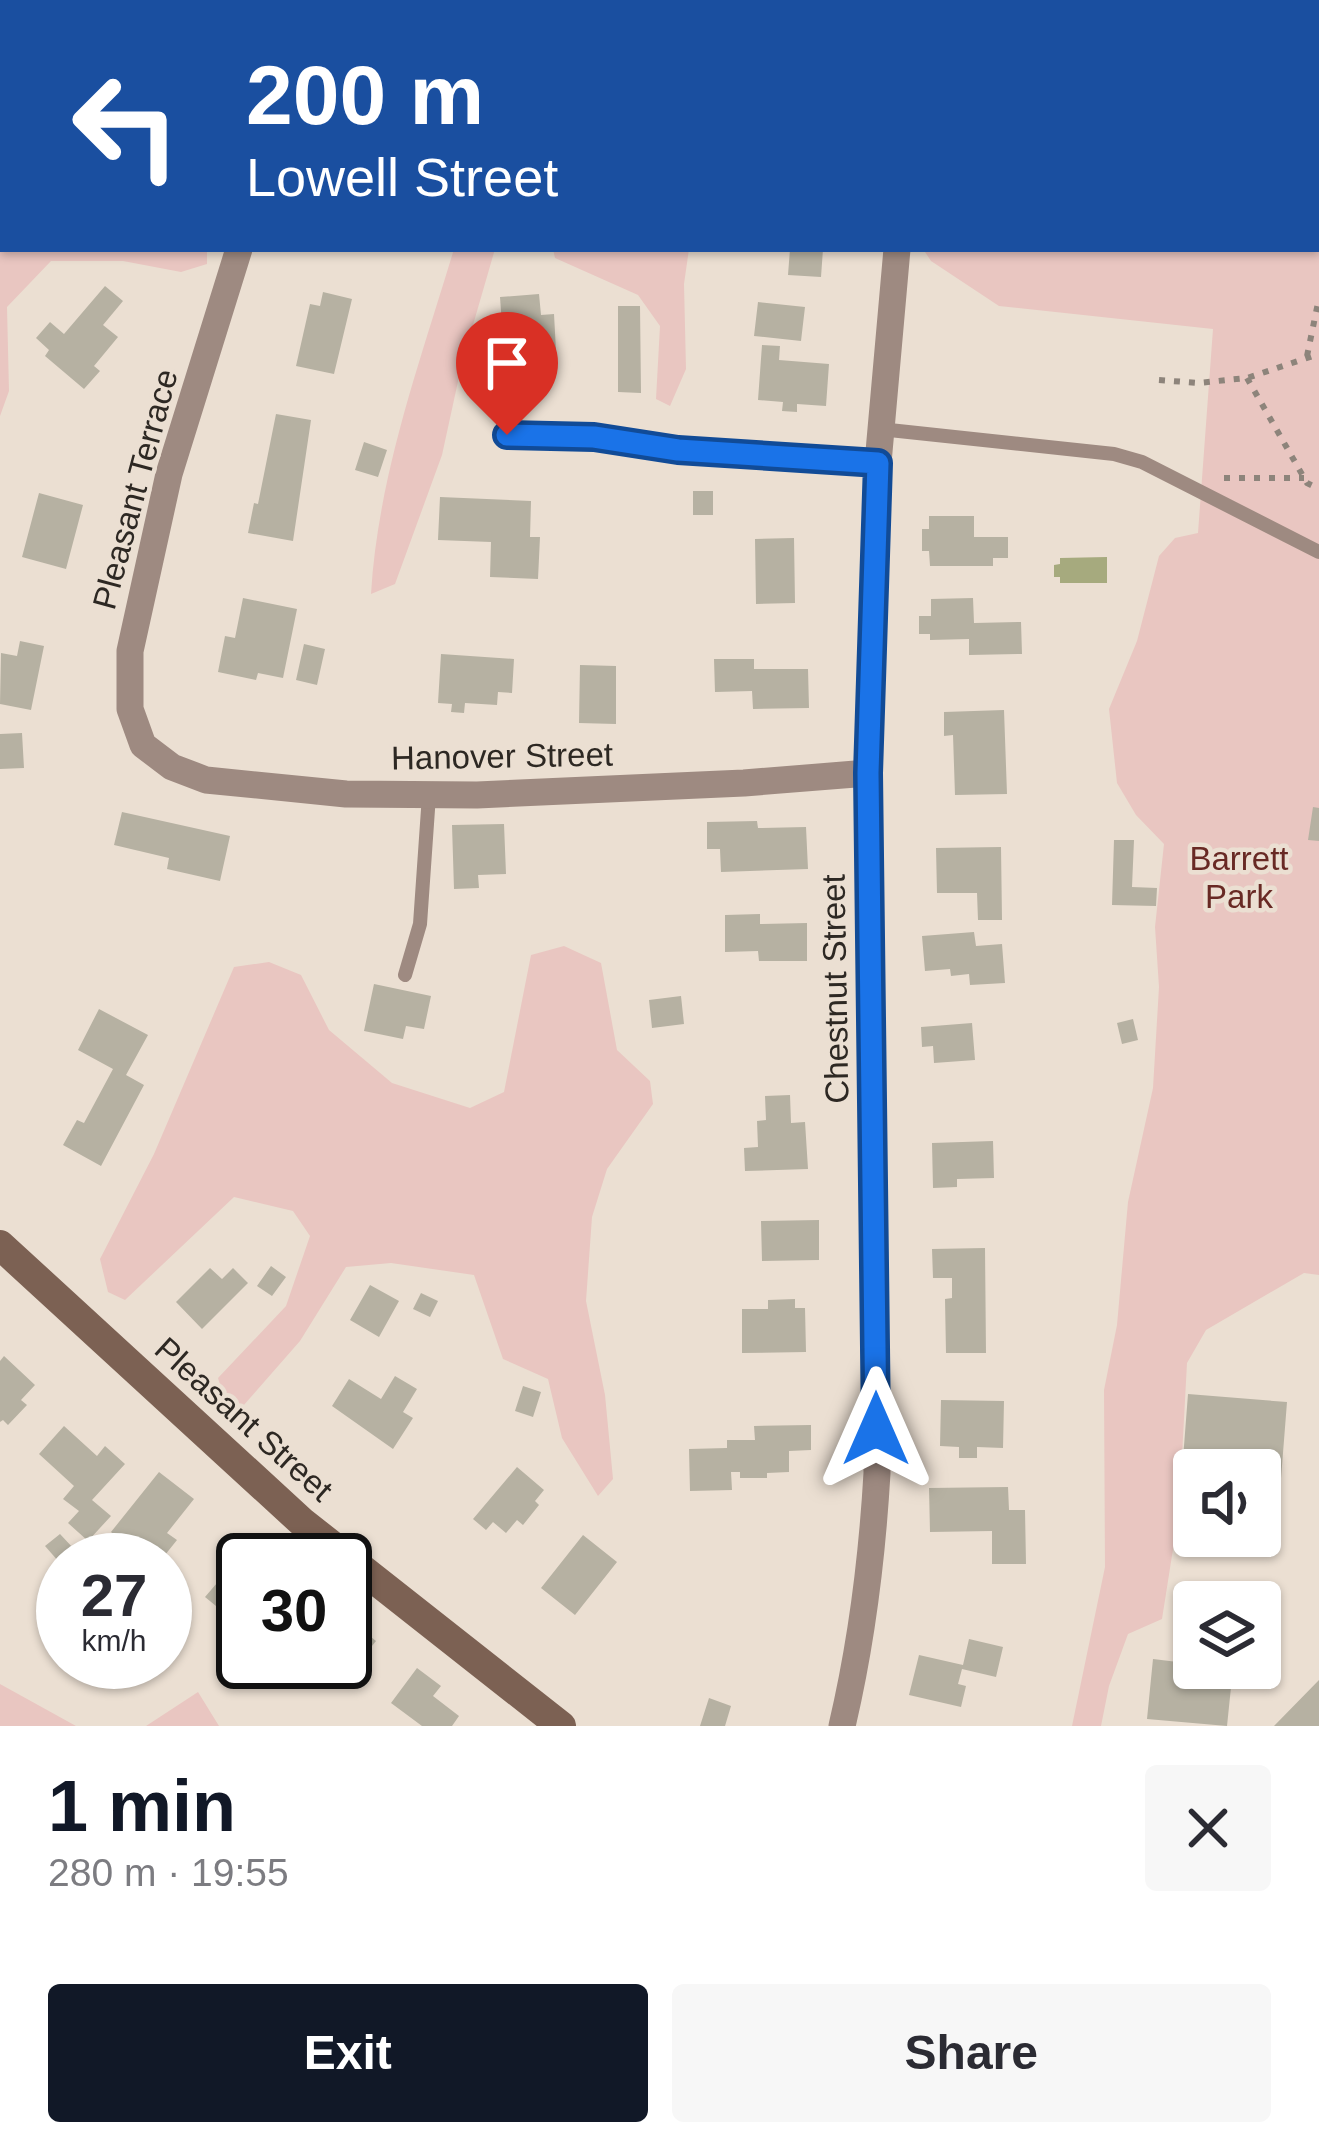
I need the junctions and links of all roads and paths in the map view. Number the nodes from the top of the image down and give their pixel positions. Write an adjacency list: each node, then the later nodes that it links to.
1 (238, 252): 15 (street, Pleasant Terrace)
2 (897, 252): 8 (street, Chestnut Street)
3 (1319, 298): 5 (path)
4 (1319, 355): 5 (path)
5 (1307, 356): 6 (path)
6 (1246, 378): 7 (path); 11 (path)
7 (1159, 380)
8 (880, 429): 10 (street, Chestnut Street); 13 (lane)
9 (507, 435): 10 (street)
10 (878, 463): 16 (street, Chestnut Street)
11 (1304, 478): 12 (path); 13 (path)
12 (1319, 489)
13 (1210, 494): 14 (lane)
14 (1319, 552)
15 (146, 747): 17 (street, Hanover Street)
16 (868, 773): 17 (street, Hanover Street); 21 (street, Chestnut Street)
17 (429, 795): 18 (lane)
18 (405, 975)
19 (0, 1245): 20 (street, Pleasant Street)
20 (561, 1726)
21 (842, 1726)

